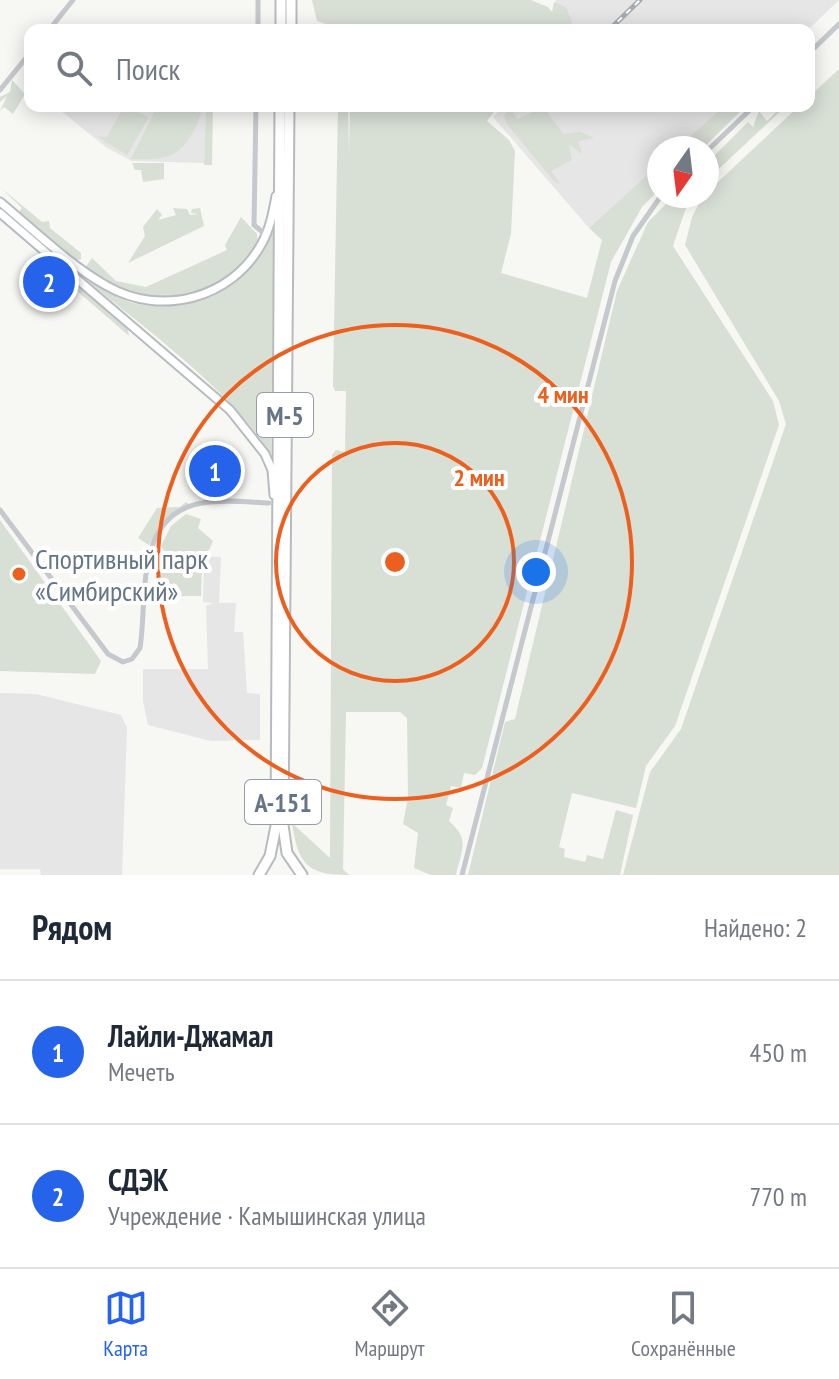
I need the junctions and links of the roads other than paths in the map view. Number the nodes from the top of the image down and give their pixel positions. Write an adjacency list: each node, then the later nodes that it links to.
1 (73, 0): 5 (street)
2 (258, 0): 6 (street)
3 (281, 0): 7 (highway)
4 (291, 0): 8 (highway)
5 (54, 24)
6 (258, 24)
7 (281, 24)
8 (291, 24)
9 (839, 24): 10 (street)
10 (815, 47)
11 (24, 60): 12 (street)
12 (0, 90)
13 (256, 112): 22 (street)
14 (280, 112): 18 (highway, М-5)
15 (289, 112): 27 (highway, М-5)
16 (748, 112): 17 (street)
17 (719, 140)
18 (280, 182): 22 (street); 26 (highway, М-5)
19 (0, 202): 23 (street)
20 (653, 208): 32 (street)
21 (0, 213): 23 (street)
22 (266, 235): 23 (street)
23 (78, 271): 26 (street)
24 (269, 503): 25 (street)
25 (0, 510)
26 (278, 541): 27 (highway, М-5)
27 (281, 662): 28 (highway, М-5); 29 (highway, М-5)
28 (283, 724): 31 (highway, А-151)
29 (276, 792): 30 (highway, А-151)
30 (259, 875)
31 (302, 875)
32 (462, 875)

